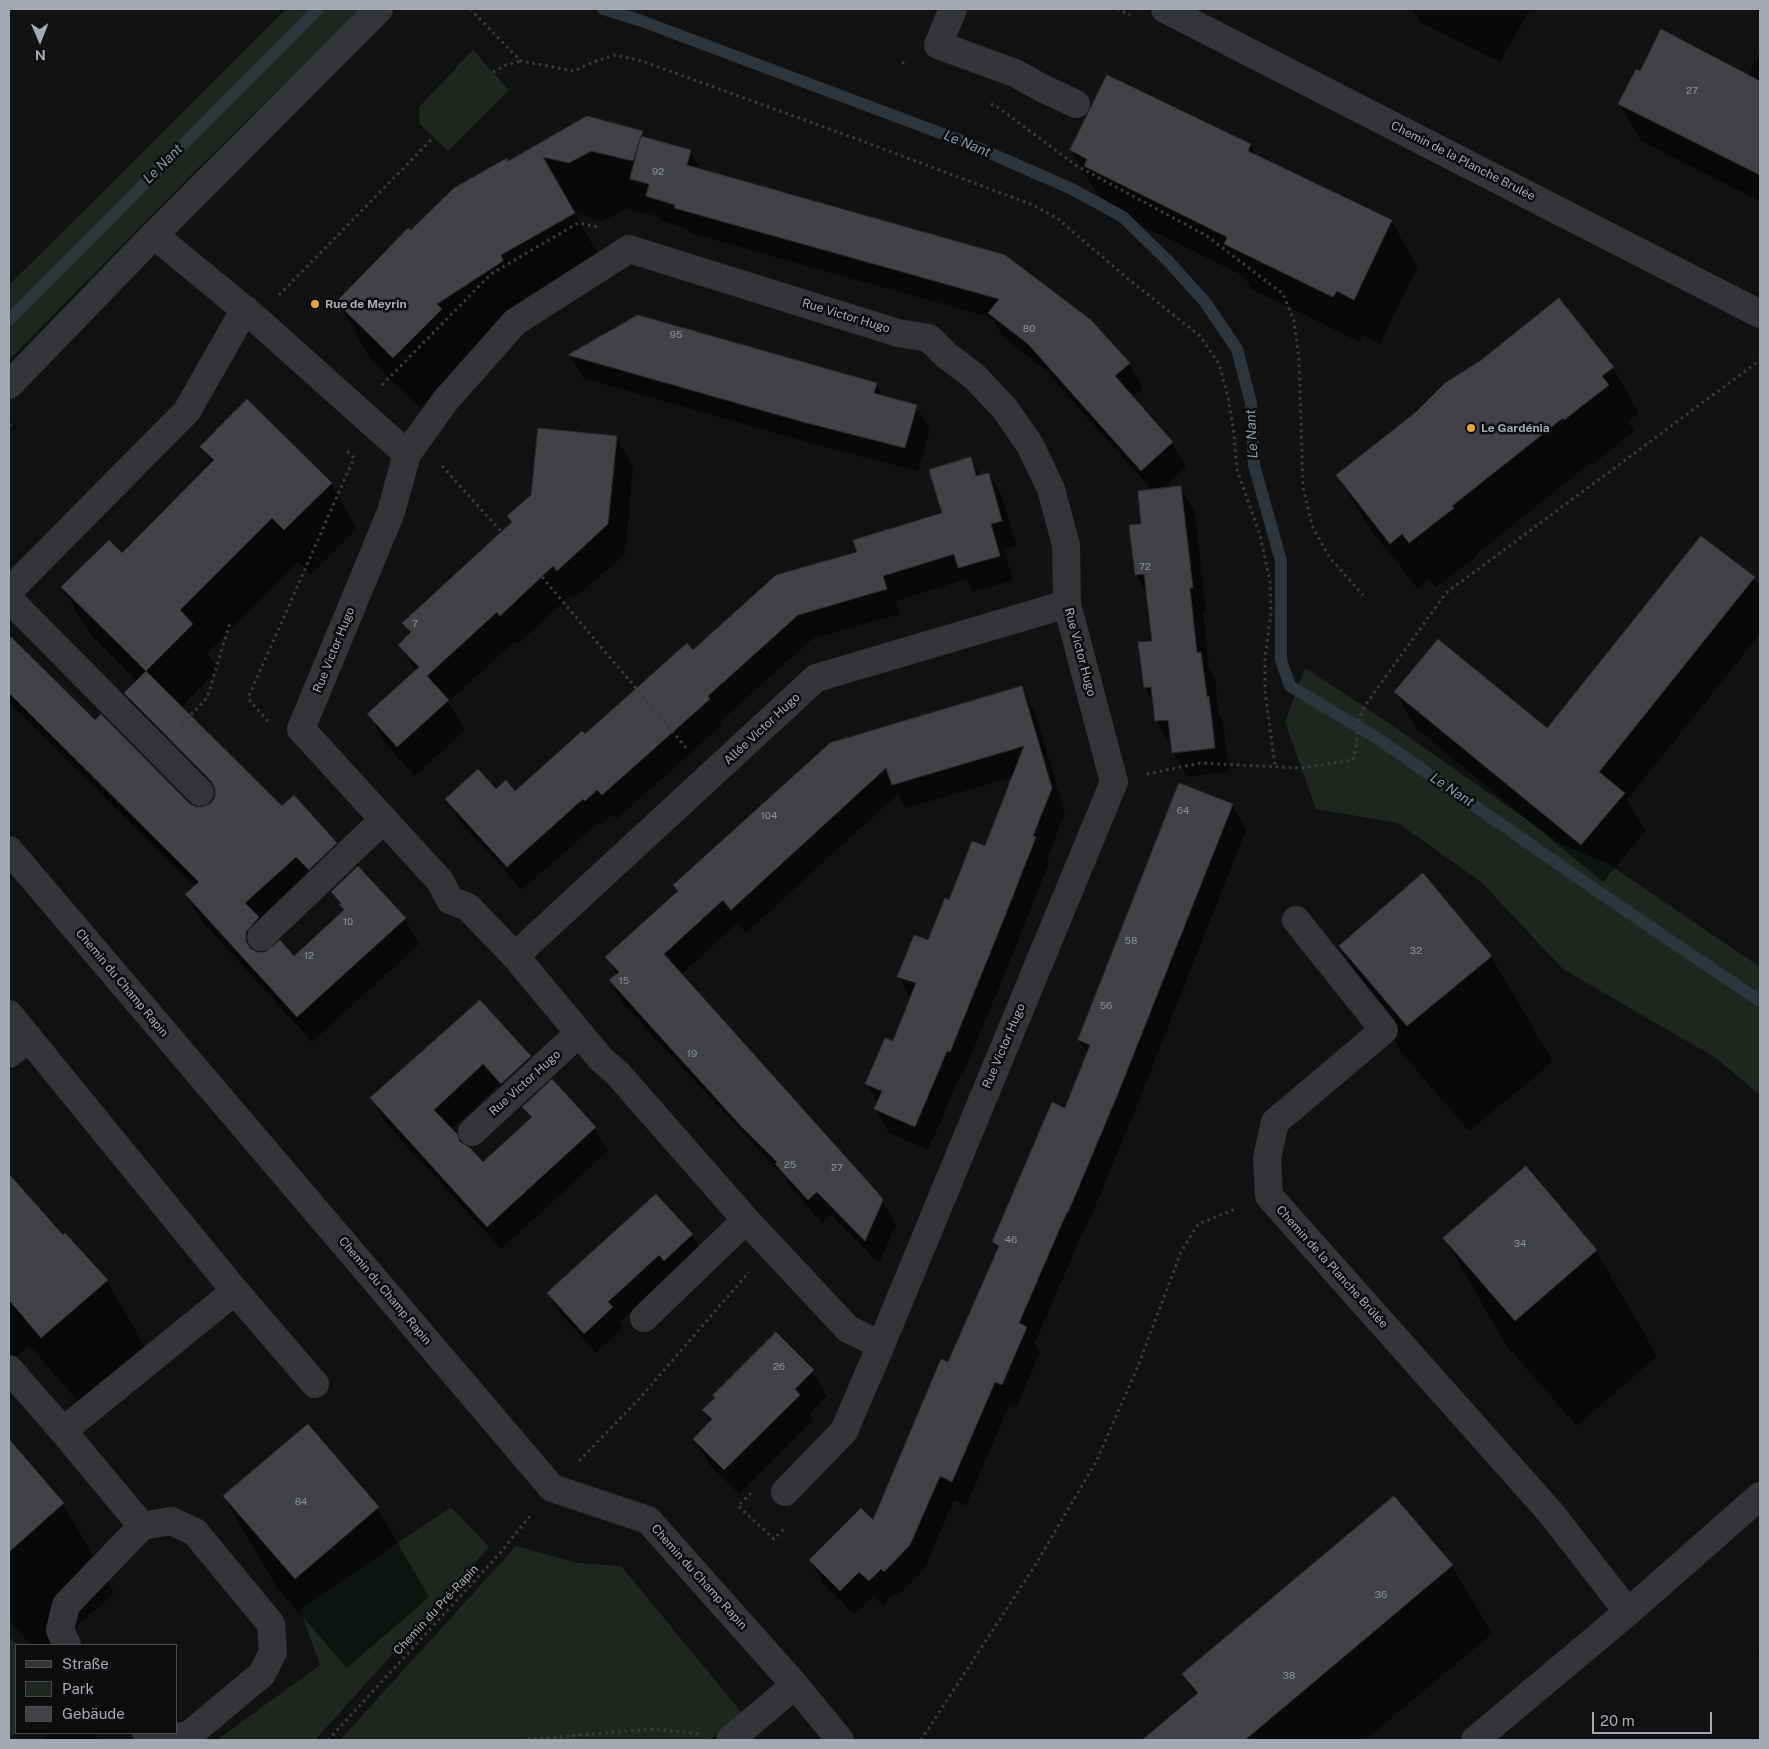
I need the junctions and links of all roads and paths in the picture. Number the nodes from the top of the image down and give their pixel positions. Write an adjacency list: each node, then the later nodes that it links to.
1 (379, 9): 13 (street)
2 (470, 9): 5 (path)
3 (953, 9): 10 (street)
4 (1165, 9): 14 (street, Chemin de la Planche Brulée)
5 (521, 61): 8 (path); 32 (path)
6 (902, 62): 7 (path)
7 (911, 66)
8 (493, 72)
9 (990, 104): 25 (path)
10 (1076, 104)
11 (433, 138): 15 (path)
12 (604, 228): 18 (path)
13 (154, 235): 15 (street); 17 (street)
14 (1760, 313)
15 (250, 314): 18 (street); 24 (street)
16 (1760, 360): 32 (path)
17 (9, 384)
18 (358, 410): 20 (street)
19 (340, 444): 30 (path)
20 (407, 454): 27 (street, Rue Victor Hugo); 35 (street, Rue Victor Hugo)
21 (439, 463): 22 (path)
22 (507, 538)
23 (542, 577): 31 (path)
24 (9, 591)
25 (1363, 595)
26 (9, 599): 34 (street)
27 (1067, 604): 33 (street, Rue Victor Hugo); 39 (street, Allée Victor Hugo)
28 (230, 623): 29 (path)
29 (192, 714)
30 (269, 722)
31 (690, 752)
32 (1275, 766): 33 (path)
33 (1114, 782): 49 (street, Rue Victor Hugo)
34 (200, 792)
35 (383, 820): 38 (street); 39 (street, Rue Victor Hugo)
36 (11, 856): 53 (street, Chemin du Champ Rapin)
37 (1296, 920): 44 (street, Chemin de la Planche Brûlée)
38 (261, 937)
39 (515, 956): 41 (street, Rue Victor Hugo)
40 (9, 1014): 42 (street)
41 (578, 1034): 43 (street, Rue Victor Hugo); 45 (street, Rue Victor Hugo)
42 (19, 1046): 47 (street)
43 (472, 1132)
44 (1269, 1196): 59 (street, Chemin de la Planche Brûlée); 67 (path)
45 (746, 1220): 46 (street, Rue Victor Hugo); 48 (street)
46 (770, 1244): 49 (street, Rue Victor Hugo); 53 (path, Chemin du Pré-Rapin)
47 (235, 1291): 51 (street); 52 (street)
48 (644, 1318)
49 (880, 1345): 54 (street, Rue Victor Hugo)
50 (9, 1369): 52 (street)
51 (315, 1384)
52 (63, 1431): 58 (street)
53 (552, 1488): 61 (street, Chemin du Champ Rapin); 64 (path, Chemin du Pré-Rapin)
54 (785, 1492)
55 (751, 1493): 57 (path)
56 (1760, 1496): 59 (street)
57 (789, 1524)
58 (142, 1526): 60 (street); 62 (street)
59 (1628, 1612): 68 (street)
60 (67, 1644)
61 (795, 1685): 63 (street); 66 (street, Chemin du Champ Rapin)
62 (149, 1734)
63 (732, 1739): 65 (path)
64 (328, 1740)
65 (521, 1740)
66 (840, 1740)
67 (921, 1740)
68 (1475, 1740)

